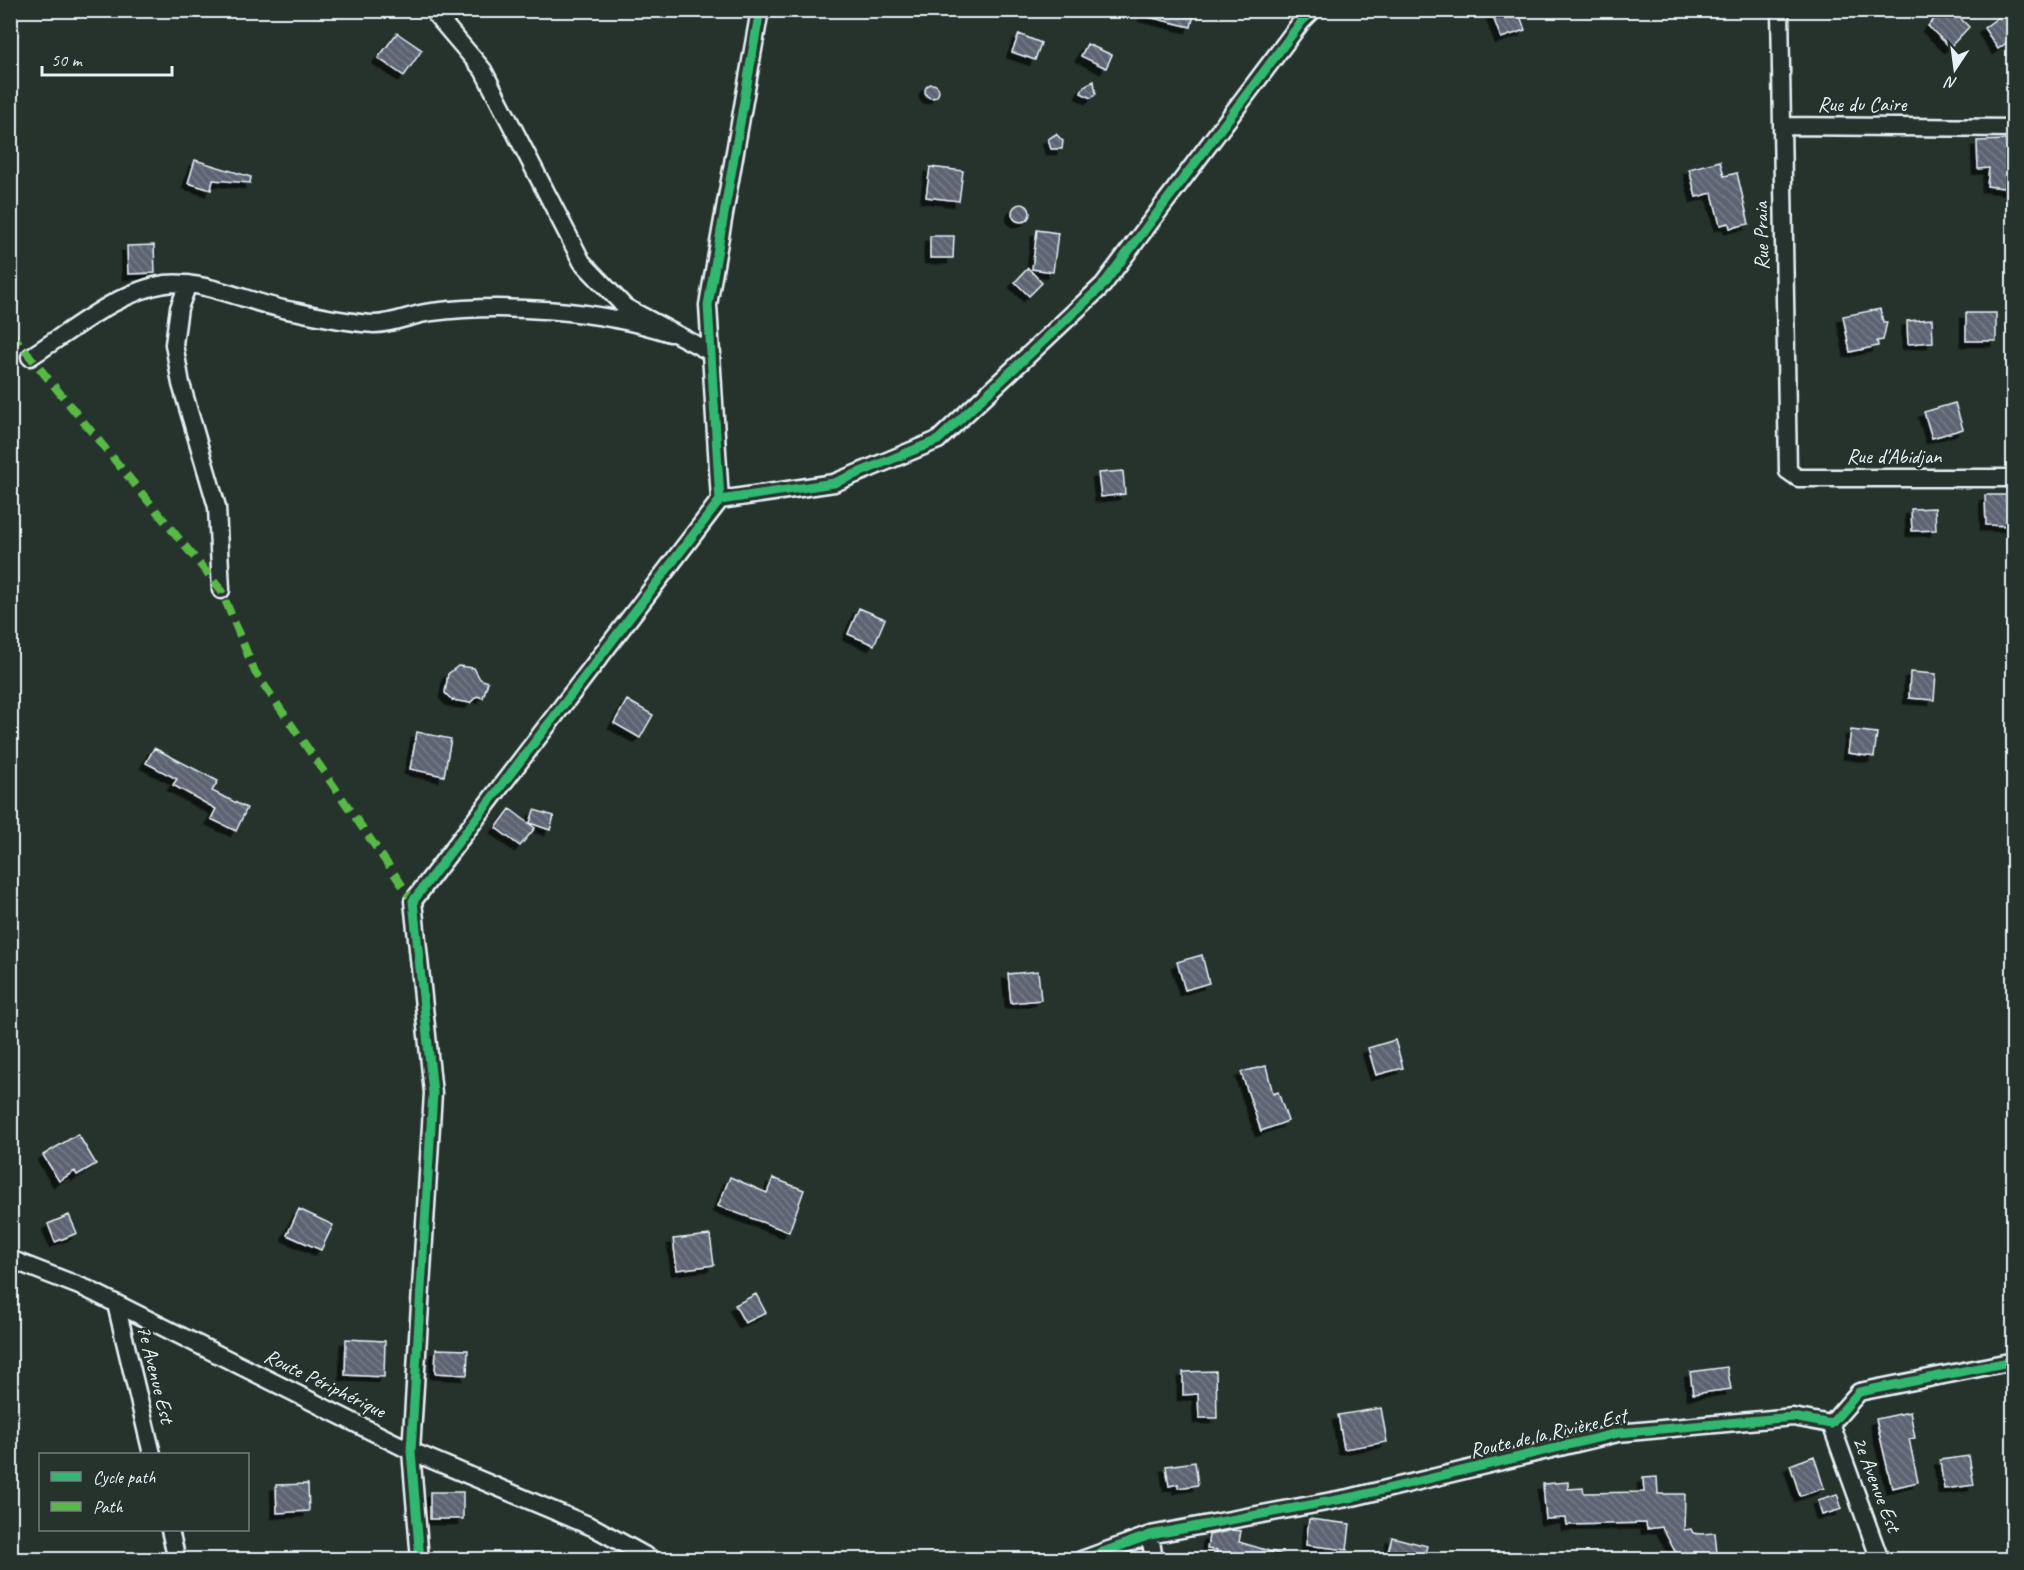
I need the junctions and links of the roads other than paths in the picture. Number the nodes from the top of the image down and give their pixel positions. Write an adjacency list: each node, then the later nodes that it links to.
1 (432, 10): 8 (street)
2 (760, 10): 9 (street)
3 (1312, 10): 13 (street)
4 (1780, 10): 5 (street, Rue Praia)
5 (1782, 126): 6 (street, Rue du Caire); 11 (street, Rue Praia)
6 (2013, 128)
7 (188, 284): 8 (street); 10 (street); 14 (street)
8 (670, 333): 9 (street)
9 (712, 353): 13 (street)
10 (30, 357)
11 (1786, 460): 12 (street, Rue d'Abidjan)
12 (2013, 478)
13 (720, 500): 19 (street)
14 (221, 590)
15 (10, 1259): 16 (street, Route Périphérique)
16 (116, 1304): 19 (street, Route Périphérique); 20 (street, 7e Avenue Est)
17 (2013, 1361): 18 (street)
18 (1830, 1424): 22 (street, Route de la Rivière Est); 28 (street, 2e Avenue Est)
19 (411, 1451): 24 (street); 25 (street, Route Périphérique)
20 (152, 1453)
21 (170, 1531): 23 (street)
22 (1150, 1535): 26 (street, Route de la Rivière Est); 27 (street)
23 (177, 1560)
24 (420, 1560)
25 (653, 1560)
26 (1081, 1560)
27 (1154, 1560)
28 (1880, 1560)

